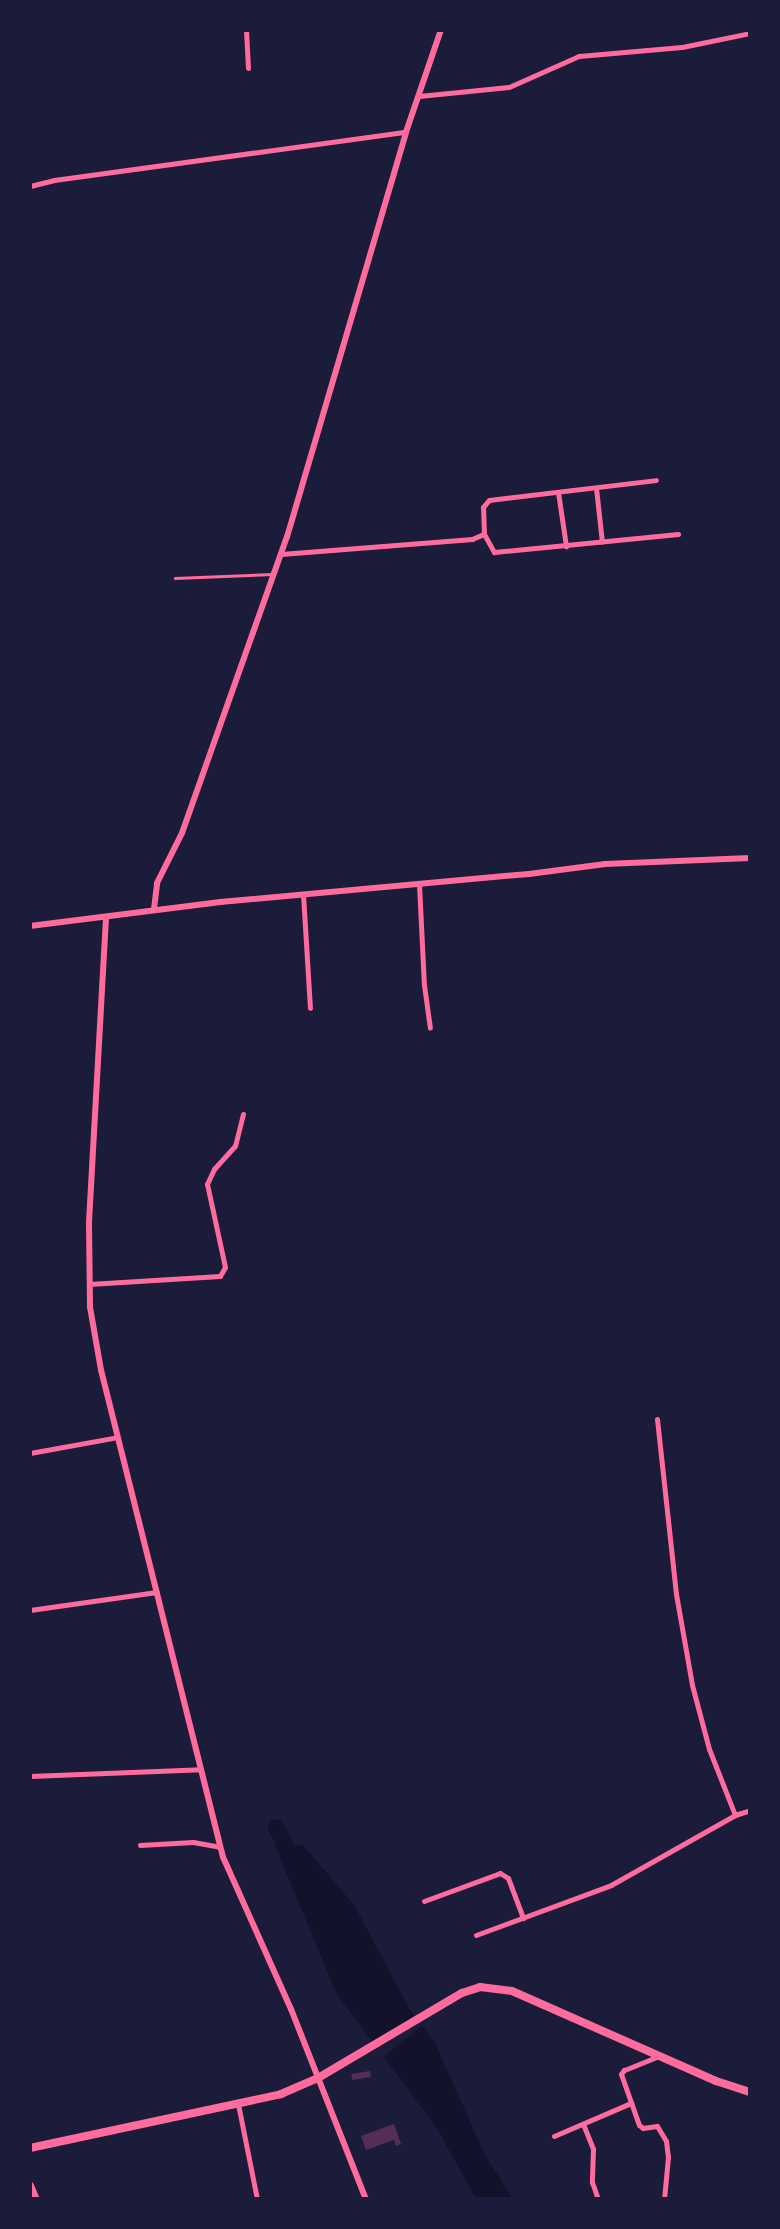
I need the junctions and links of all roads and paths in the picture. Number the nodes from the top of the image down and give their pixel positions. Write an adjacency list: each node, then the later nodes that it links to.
1 (246, 30): 4 (street)
2 (441, 30): 5 (street)
3 (750, 33): 5 (street)
4 (248, 68)
5 (418, 96): 6 (street)
6 (406, 132): 7 (street); 15 (street)
7 (30, 186)
8 (656, 480): 9 (street)
9 (596, 488): 10 (street); 13 (street)
10 (558, 492): 11 (street); 14 (street)
11 (484, 534): 14 (street); 15 (street)
12 (678, 534): 13 (street)
13 (602, 542): 14 (street)
14 (566, 546)
15 (281, 554): 16 (street)
16 (275, 574): 17 (lane); 21 (street)
17 (175, 578)
18 (750, 858): 19 (street)
19 (419, 884): 20 (street); 25 (street)
20 (303, 894): 21 (street); 24 (street)
21 (154, 909): 22 (street)
22 (106, 918): 23 (street); 27 (street)
23 (30, 926)
24 (310, 1008)
25 (430, 1028)
26 (243, 1114): 27 (street)
27 (89, 1284): 29 (street)
28 (657, 1419): 36 (street)
29 (118, 1437): 30 (street); 31 (street)
30 (30, 1452)
31 (157, 1592): 32 (street); 33 (street)
32 (30, 1610)
33 (201, 1769): 34 (street); 38 (street)
34 (30, 1776)
35 (750, 1810): 36 (street)
36 (735, 1815): 40 (street)
37 (141, 1845): 38 (street)
38 (220, 1847): 43 (street)
39 (424, 1901): 40 (street)
40 (523, 1918): 41 (street)
41 (476, 1935)
42 (659, 2056): 43 (highway); 44 (highway); 45 (street)
43 (318, 2078): 46 (highway); 53 (street)
44 (750, 2092)
45 (631, 2103): 47 (street); 55 (street)
46 (238, 2104): 49 (highway); 52 (street)
47 (583, 2124): 48 (street); 54 (street)
48 (554, 2136)
49 (30, 2148)
50 (30, 2185): 51 (main road)
51 (36, 2199)
52 (257, 2199)
53 (366, 2199)
54 (598, 2199)
55 (664, 2199)

